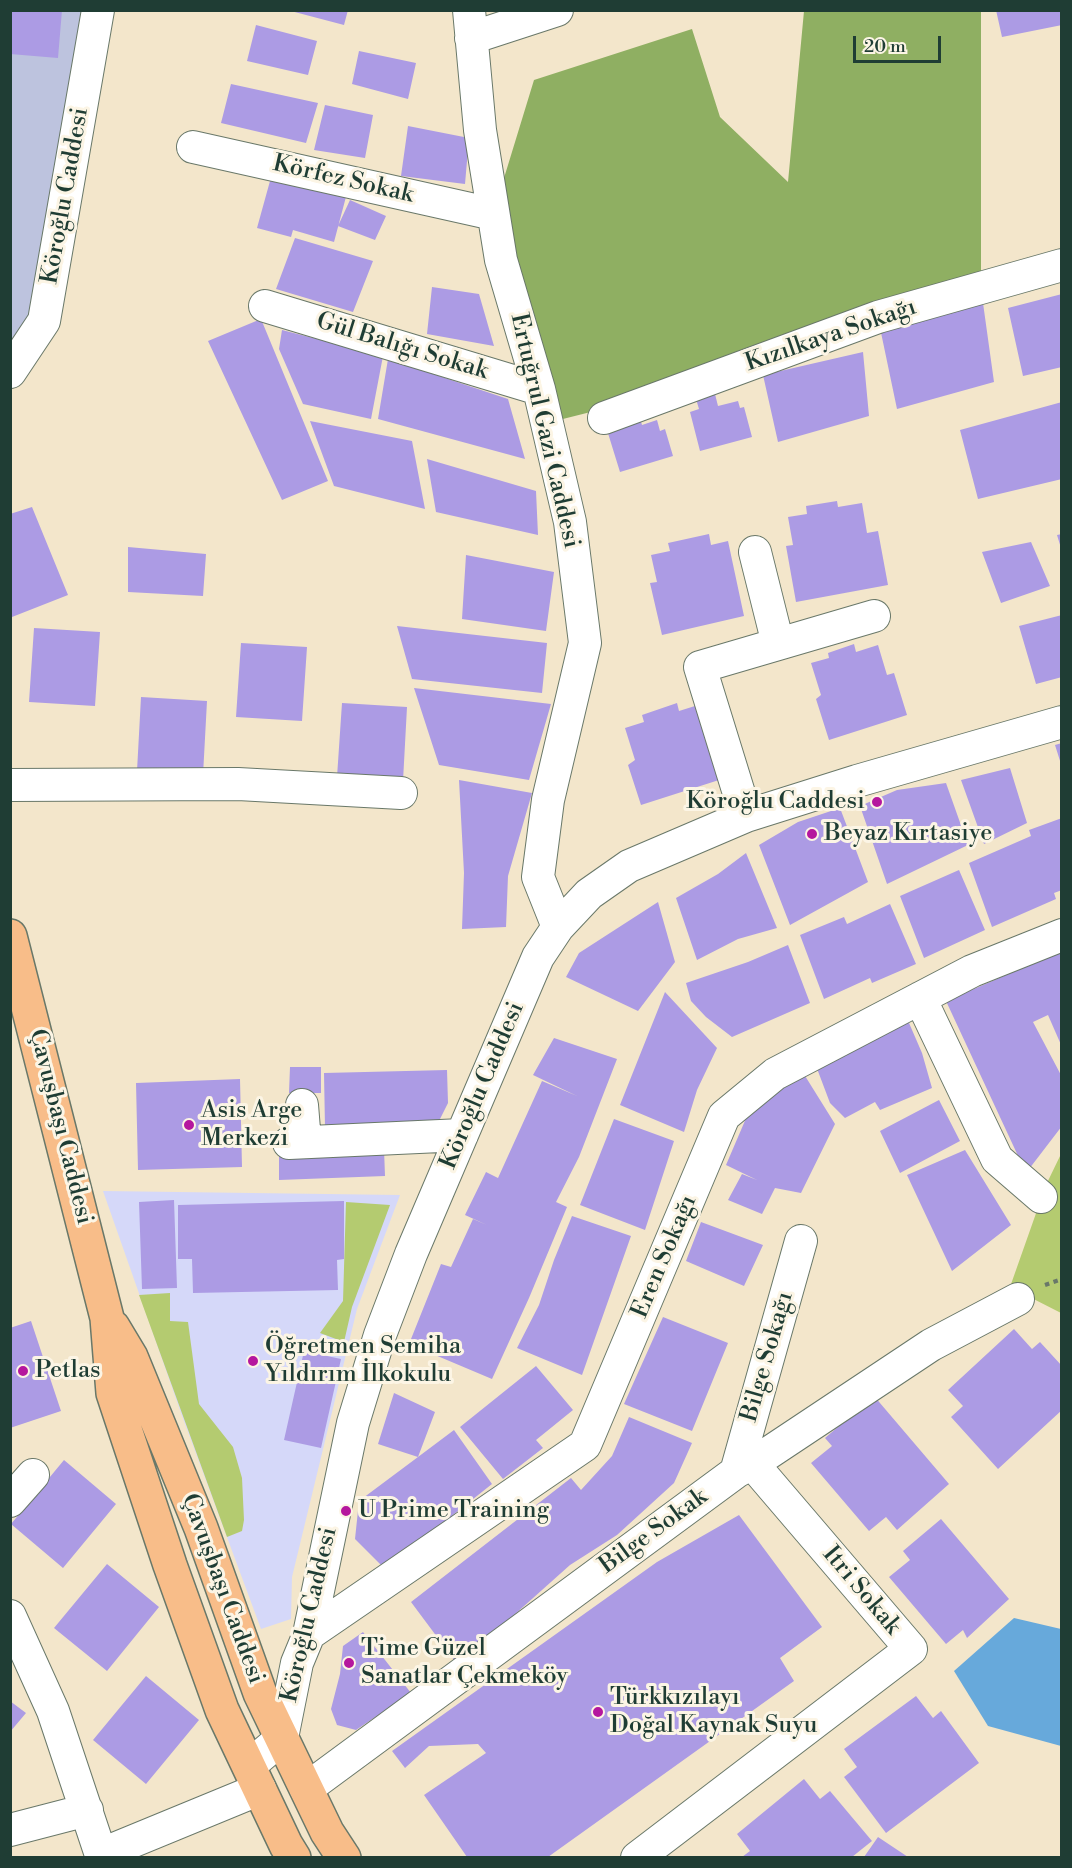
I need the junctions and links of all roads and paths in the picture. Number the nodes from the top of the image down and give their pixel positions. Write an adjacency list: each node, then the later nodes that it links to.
1 (98, 10): 8 (street, Köroğlu Caddesi)
2 (557, 10): 3 (street, Ertuğrul Gazi Caddesi)
3 (470, 24): 5 (street, Ertuğrul Gazi Caddesi)
4 (193, 147): 5 (street, Körfez Sokak)
5 (493, 214): 9 (street, Ertuğrul Gazi Caddesi)
6 (1062, 265): 10 (street, Kızılkaya Sokağı)
7 (265, 306): 9 (street, Gül Balığı Sokak)
8 (10, 372)
9 (539, 389): 18 (street, Ertuğrul Gazi Caddesi)
10 (604, 418)
11 (755, 552): 13 (street)
12 (874, 616): 13 (street)
13 (778, 644): 17 (street)
14 (1062, 722): 17 (street, Köroğlu Caddesi)
15 (10, 784): 16 (street)
16 (401, 793)
17 (746, 816): 18 (street, Köroğlu Caddesi)
18 (558, 927): 23 (street, Köroğlu Caddesi)
19 (1062, 935): 21 (street, Eren Sokağı)
20 (13, 950): 27 (main road, Çavuşbaşı Caddesi)
21 (920, 998): 24 (street); 32 (street, Eren Sokağı)
22 (302, 1106): 23 (street)
23 (462, 1135): 32 (street, Köroğlu Caddesi)
24 (1041, 1197)
25 (801, 1241): 28 (street, Bilge Sokağı)
26 (1018, 1299): 28 (street, Bilge Sokak)
27 (107, 1318): 33 (main road, Çavuşbaşı Caddesi); 34 (main road, Çavuşbaşı Caddesi)
28 (744, 1468): 35 (street, Bilge Sokak); 38 (street, Itri Sokak)
29 (33, 1475): 30 (street)
30 (10, 1501)
31 (11, 1616): 36 (street)
32 (309, 1634): 33 (street, Köroğlu Caddesi)
33 (282, 1738): 34 (street); 35 (main road, Çavuşbaşı Caddesi)
34 (254, 1778): 39 (street); 40 (main road, Çavuşbaşı Caddesi)
35 (306, 1789): 41 (main road, Çavuşbaşı Caddesi)
36 (87, 1810): 37 (street); 39 (street)
37 (10, 1830)
38 (655, 1853)
39 (102, 1856)
40 (294, 1857)
41 (344, 1857)

